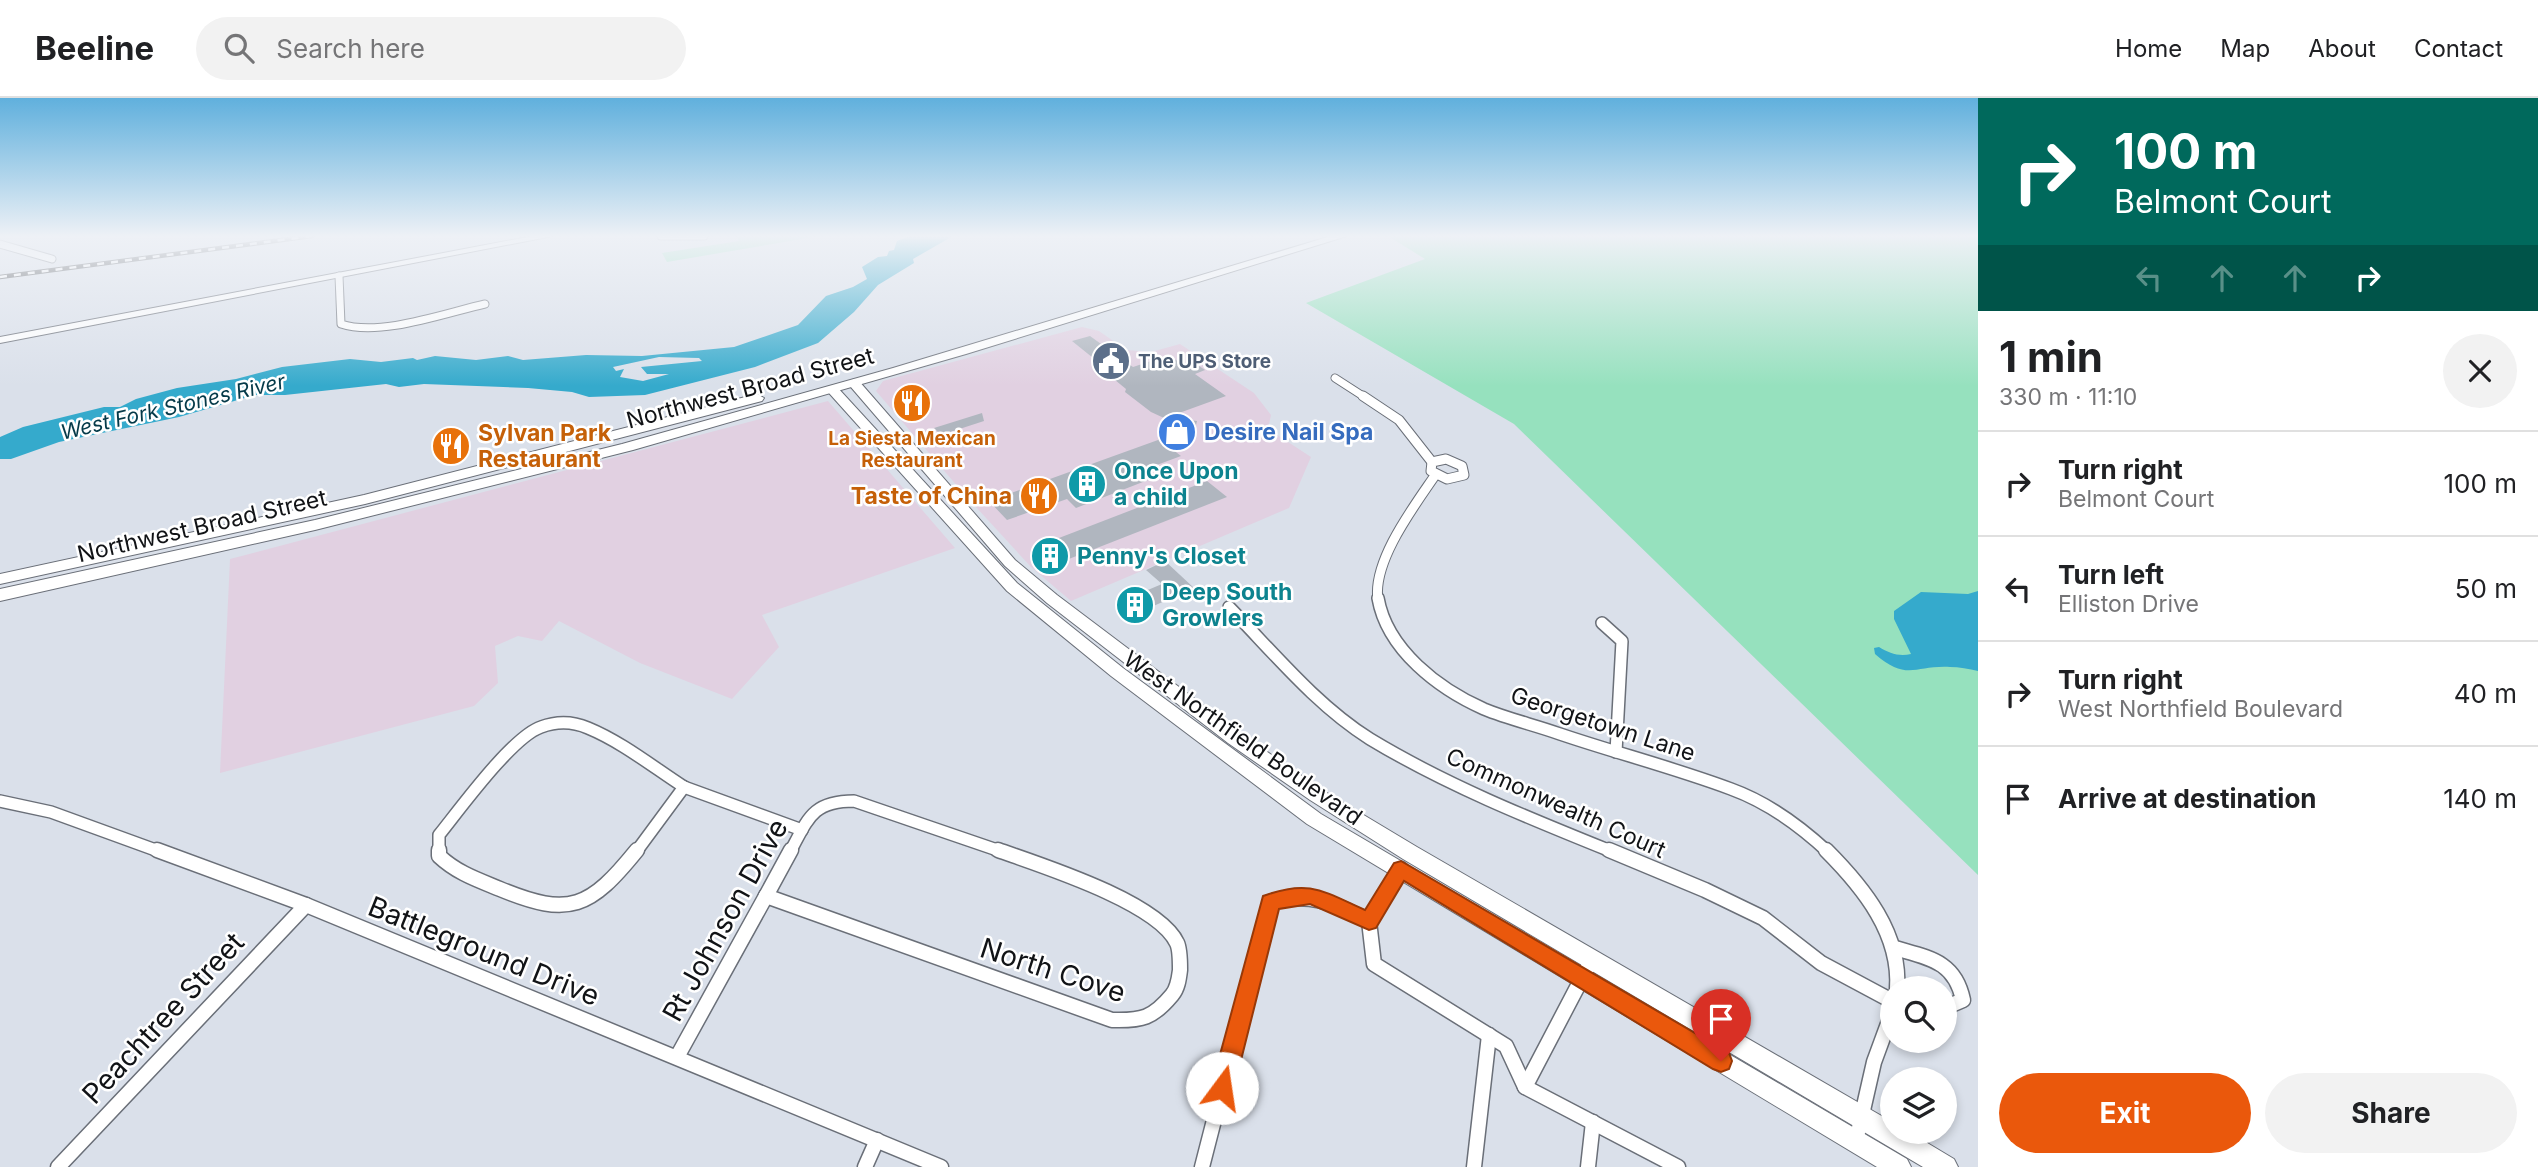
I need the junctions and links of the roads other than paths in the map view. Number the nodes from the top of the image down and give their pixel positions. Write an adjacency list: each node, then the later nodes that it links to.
1 (287, 286): 8 (main road)
2 (340, 286): 5 (street)
3 (1147, 286): 6 (main road, Northwest Broad Street)
4 (1173, 286): 6 (main road, Northwest Broad Street)
5 (485, 303)
6 (1101, 303): 7 (main road, Northwest Broad Street)
7 (1038, 322): 10 (main road, Northwest Broad Street); 11 (main road, Northwest Broad Street)
8 (0, 340)
9 (1335, 378): 12 (street)
10 (833, 383): 11 (main road, Northwest Broad Street); 14 (main road, Northwest Broad Street); 23 (main road, West Northfield Boulevard)
11 (854, 383): 21 (main road, West Northfield Boulevard)
12 (1432, 462): 13 (street); 13 (street)
13 (1436, 474): 22 (street, Georgetown Lane)
14 (115, 562): 15 (main road, Northwest Broad Street); 17 (main road, Northwest Broad Street)
15 (28, 573): 16 (main road, Northwest Broad Street); 17 (main road)
16 (0, 579)
17 (22, 590): 18 (main road, Northwest Broad Street)
18 (0, 595)
19 (1229, 607): 37 (street, Commonwealth Court)
20 (1602, 623): 22 (street)
21 (1250, 750): 23 (main road); 33 (main road, West Northfield Boulevard)
22 (1616, 752): 32 (street, Georgetown Lane)
23 (1235, 762): 28 (main road, West Northfield Boulevard)
24 (684, 787): 24 (street); 27 (street)
25 (0, 801): 30 (street, Battleground Drive)
26 (817, 808): 27 (street, Rt Johnson Drive); 29 (street, North Cove)
27 (802, 830): 29 (street, Rt Johnson Drive)
28 (1401, 869): 31 (street); 33 (main road, West Northfield Boulevard)
29 (765, 896): 41 (street, Rt Johnson Drive)
30 (306, 905): 41 (street, Battleground Drive); 47 (street, Peachtree Street)
31 (1369, 921): 39 (street); 50 (street)
32 (1895, 948): 34 (street, Georgetown Lane); 35 (street)
33 (1587, 969): 42 (street); 43 (main road, West Northfield Boulevard); 46 (main road, West Northfield Boulevard)
34 (1896, 976)
35 (1955, 976)
36 (1957, 979): 38 (street)
37 (1880, 995)
38 (1957, 1003)
39 (1489, 1035): 42 (street); 51 (street)
40 (1880, 1046): 43 (street)
41 (677, 1057): 45 (street, Battleground Drive)
42 (1525, 1087): 44 (street)
43 (1863, 1116): 46 (street); 55 (main road, West Northfield Boulevard)
44 (1593, 1122): 52 (street); 53 (street)
45 (877, 1140): 48 (street); 49 (street, Battleground Drive)
46 (1856, 1141): 54 (main road, West Northfield Boulevard)
47 (58, 1167)
48 (865, 1167)
49 (941, 1167)
50 (1202, 1167)
51 (1475, 1167)
52 (1588, 1167)
53 (1678, 1167)
54 (1899, 1167)
55 (1946, 1167)

